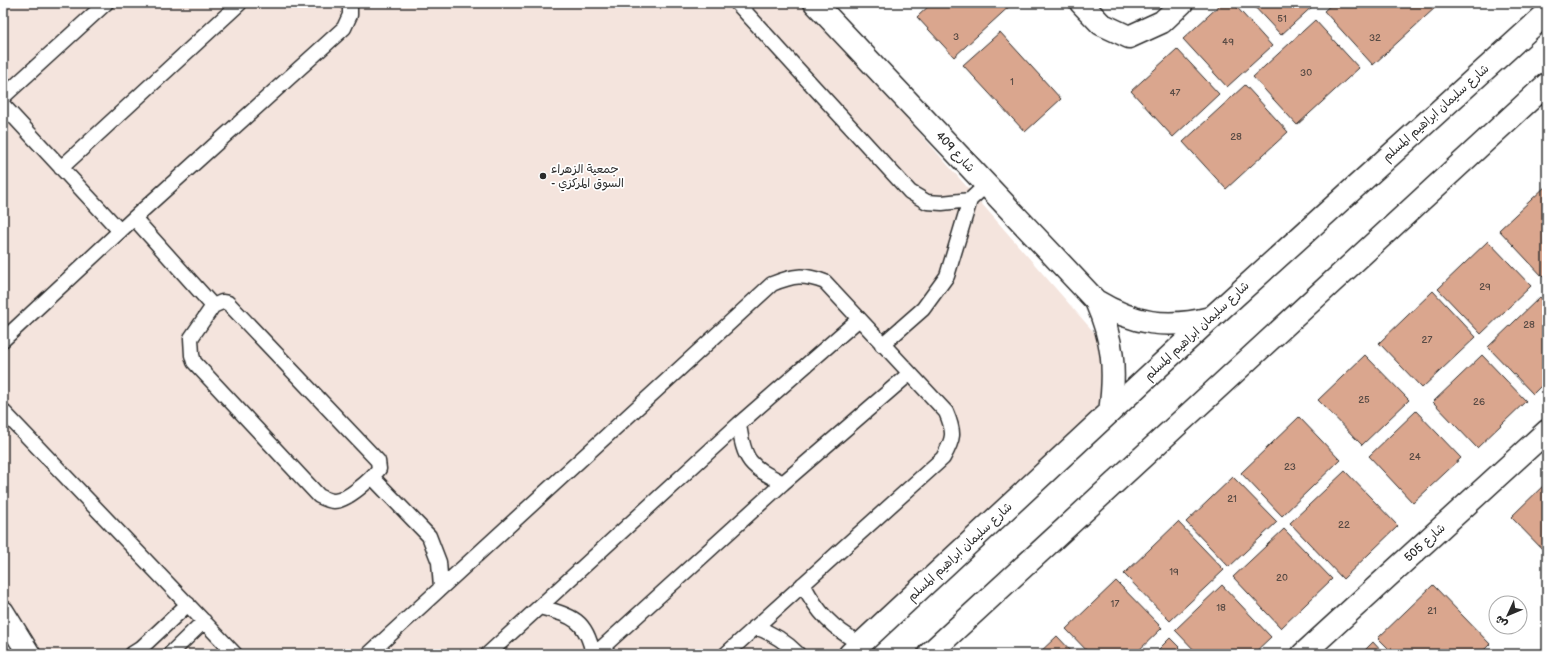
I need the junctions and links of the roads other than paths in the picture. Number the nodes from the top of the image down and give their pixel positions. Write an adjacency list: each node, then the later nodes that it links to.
1 (106, 3): 10 (lane)
2 (240, 3): 12 (lane)
3 (350, 3): 15 (lane)
4 (737, 3): 14 (lane)
5 (815, 3): 13 (street, شارع 409)
6 (1081, 3): 7 (street)
7 (1182, 3)
8 (1547, 13): 19 (street, شارع سليمان ابراهيم المسلم)
9 (1547, 84): 47 (street)
10 (3, 97)
11 (3, 105): 12 (lane)
12 (61, 168): 16 (lane)
13 (986, 186): 14 (lane); 17 (street, شارع 409)
14 (970, 200): 22 (lane)
15 (134, 218): 16 (lane); 18 (lane)
16 (120, 231): 21 (lane)
17 (1096, 301): 19 (street, شارع 409); 25 (street, شارع 409)
18 (213, 306): 28 (lane); 28 (lane)
19 (1211, 318): 25 (street, شارع سليمان ابراهيم المسلم)
20 (859, 319): 22 (lane); 26 (lane); 31 (lane)
21 (3, 340)
22 (882, 344): 23 (lane)
23 (909, 374): 29 (lane); 30 (lane)
24 (3, 411): 32 (lane)
25 (1110, 412): 37 (street, شارع سليمان ابراهيم المسلم)
26 (739, 424): 29 (lane); 33 (lane)
27 (1547, 431): 48 (street, شارع 505)
28 (372, 477): 31 (lane)
29 (783, 483): 44 (lane)
30 (803, 584): 36 (lane); 37 (lane)
31 (441, 587): 42 (lane)
32 (188, 604): 35 (lane); 39 (lane)
33 (540, 607): 43 (lane); 44 (lane)
34 (3, 612): 38 (street)
35 (204, 621): 40 (lane); 41 (lane)
36 (755, 627): 45 (lane); 46 (lane)
37 (855, 649)
38 (29, 654)
39 (132, 654)
40 (170, 654)
41 (235, 654)
42 (369, 654)
43 (488, 654)
44 (594, 654)
45 (726, 654)
46 (798, 654)
47 (929, 654)
48 (1303, 654)

